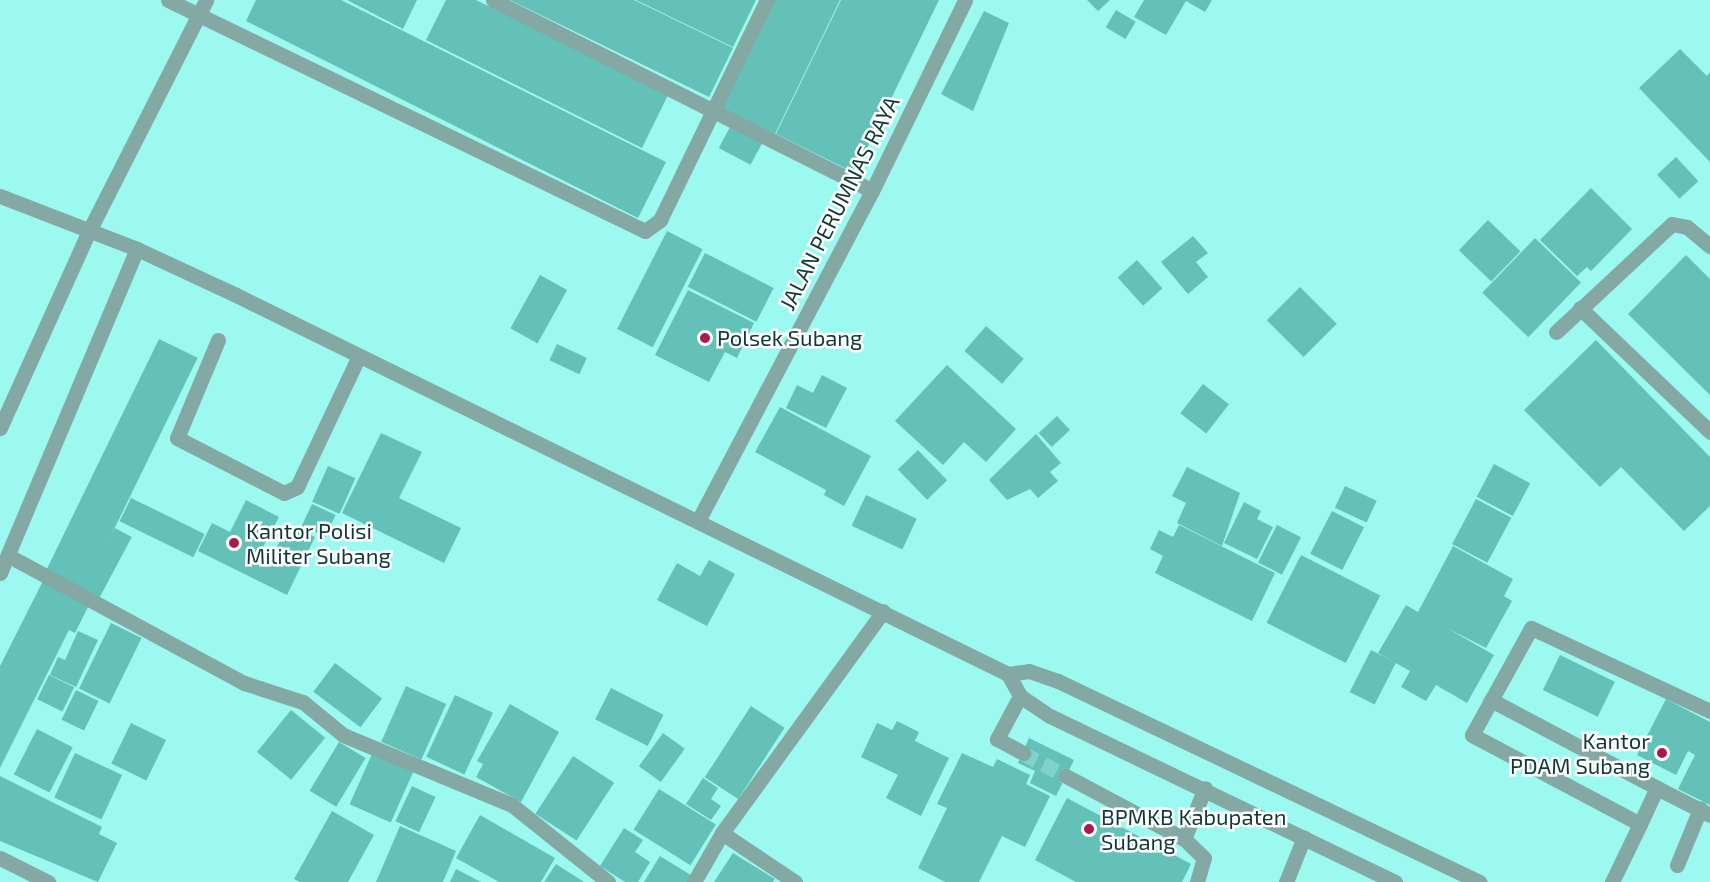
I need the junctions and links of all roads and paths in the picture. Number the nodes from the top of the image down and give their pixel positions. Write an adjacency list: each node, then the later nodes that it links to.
1 (168, 0): 5 (street)
2 (493, 0): 6 (street)
3 (767, 0): 6 (street)
4 (965, 0): 7 (street, JALAN PERUMNAS RAYA)
5 (203, 7): 6 (street); 9 (street)
6 (712, 110): 7 (street)
7 (872, 191): 18 (street, JALAN PERUMNAS RAYA)
8 (0, 196): 9 (street)
9 (89, 231): 11 (street); 16 (street)
10 (1710, 246): 12 (street)
11 (137, 249): 15 (street); 19 (street)
12 (1580, 308): 13 (street); 17 (street)
13 (1556, 332)
14 (218, 340): 15 (street)
15 (359, 356): 18 (street)
16 (0, 428)
17 (1710, 432)
18 (699, 519): 21 (street)
19 (9, 556): 20 (street); 38 (street)
20 (0, 573)
21 (884, 611): 22 (street); 32 (street)
22 (1008, 674): 23 (street); 44 (street)
23 (1020, 696): 26 (street); 28 (street)
24 (1491, 700): 25 (street); 29 (street); 31 (street)
25 (1710, 711)
26 (1023, 753)
27 (1066, 776): 34 (street)
28 (1206, 788): 33 (street); 34 (street)
29 (1657, 788): 30 (street); 31 (street)
30 (1705, 812): 36 (street)
31 (1640, 824): 45 (street)
32 (722, 833): 39 (street); 40 (street)
33 (1305, 837): 42 (street); 43 (street)
34 (1184, 839): 41 (street)
35 (0, 858): 37 (street)
36 (1677, 865)
37 (48, 882)
38 (608, 882)
39 (694, 882)
40 (795, 882)
41 (1197, 882)
42 (1286, 882)
43 (1395, 882)
44 (1480, 882)
45 (1612, 882)

